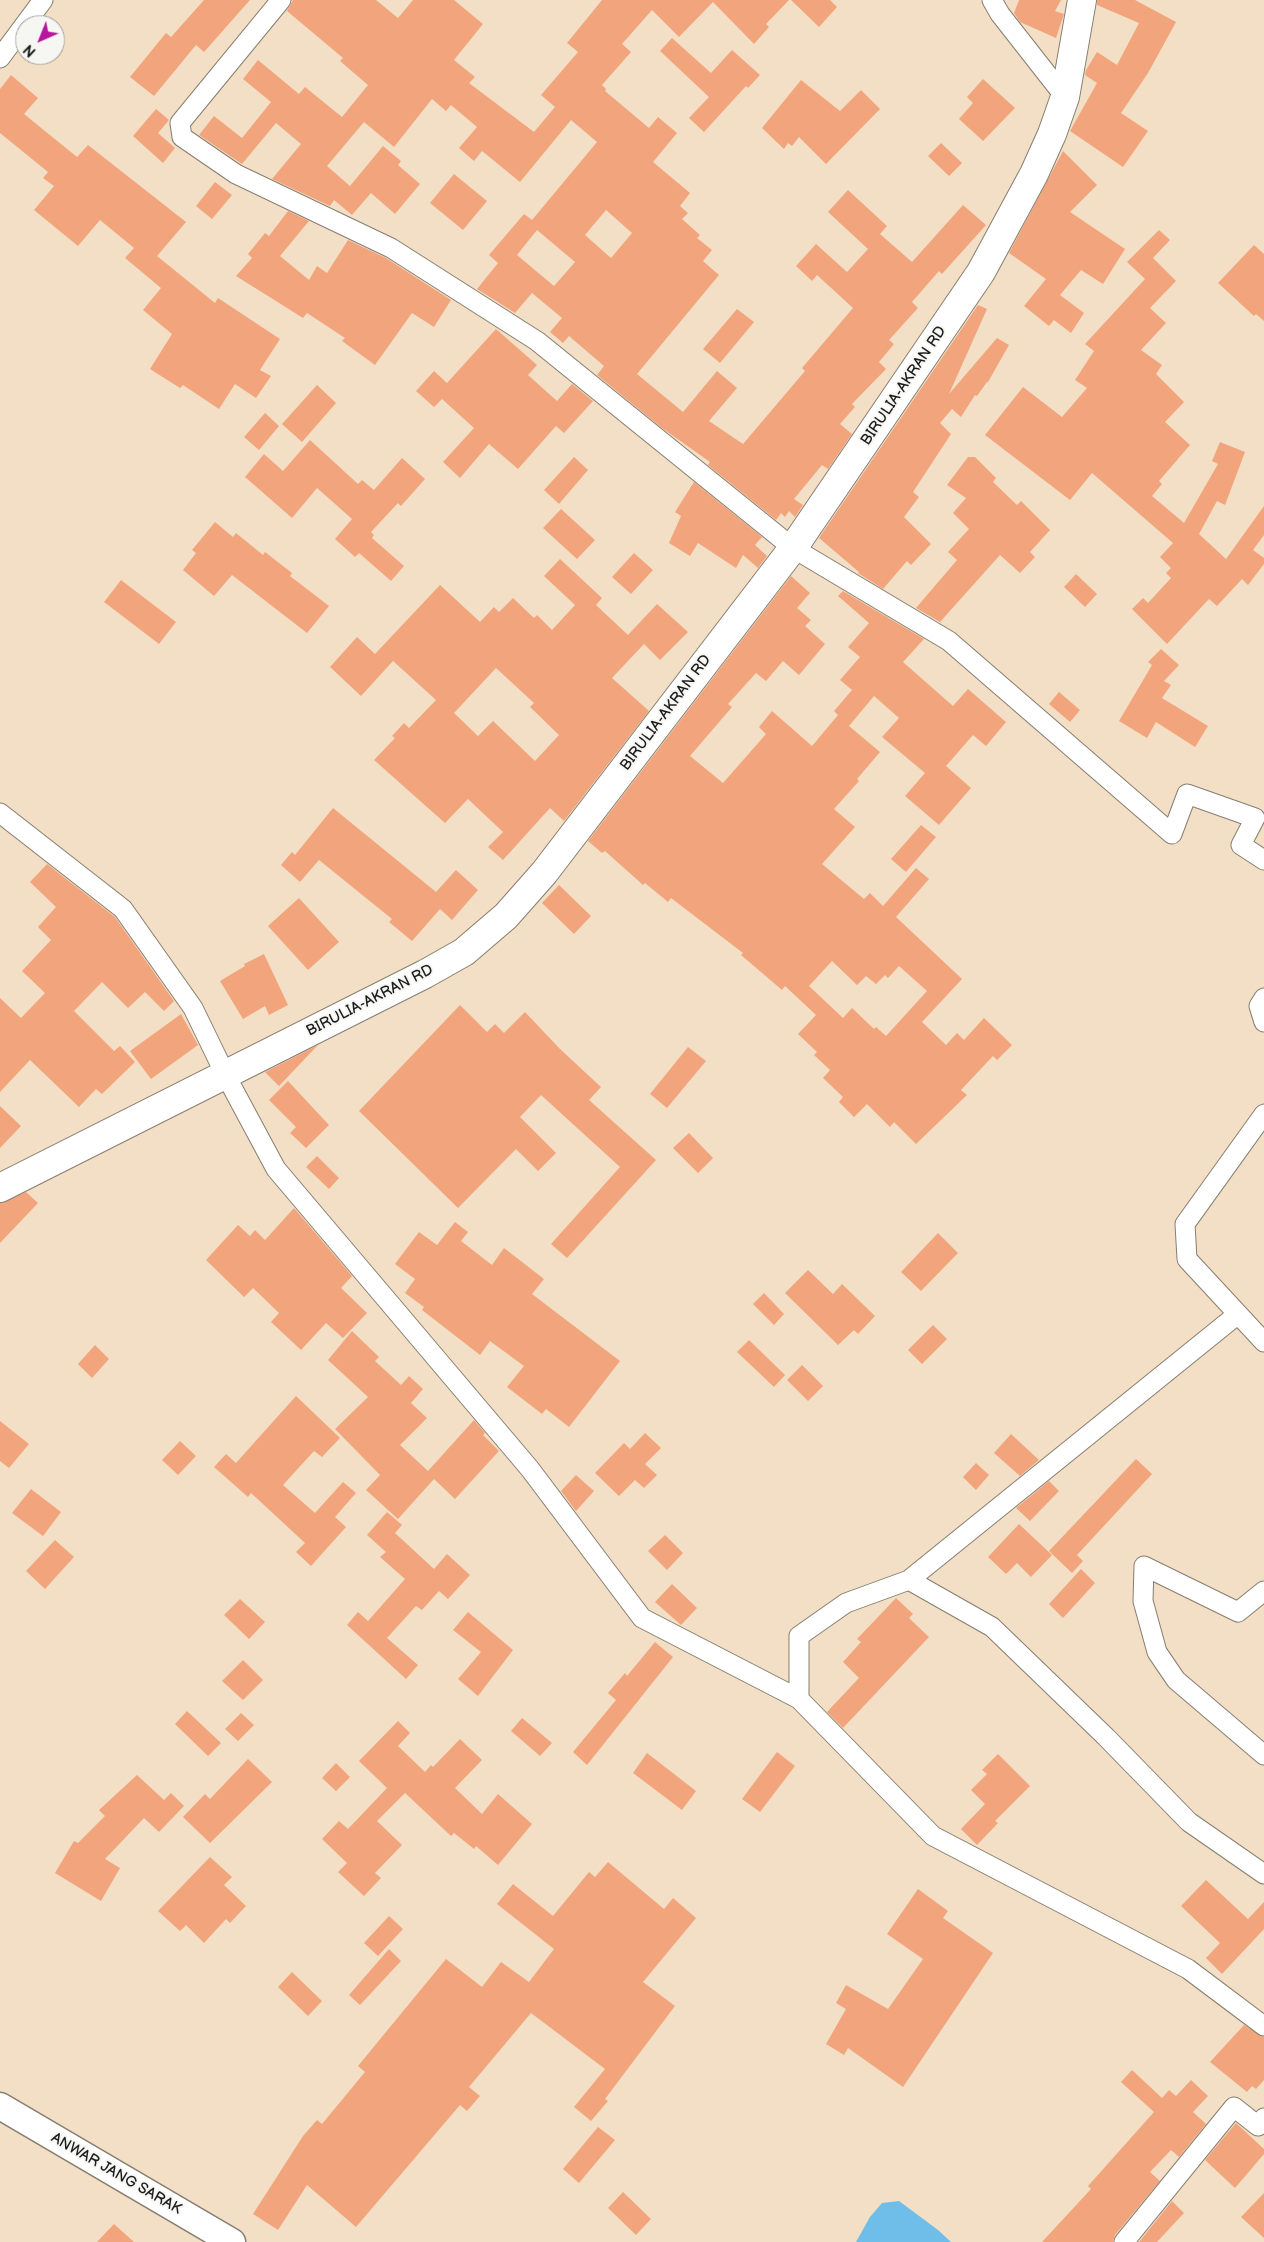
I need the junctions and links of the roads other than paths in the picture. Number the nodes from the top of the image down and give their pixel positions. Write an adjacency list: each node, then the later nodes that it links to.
1 (43, 0): 5 (street)
2 (281, 0): 7 (street)
3 (992, 0): 6 (street)
4 (1082, 0): 6 (highway, BIRULIA-AKRAN RD)
5 (0, 58)
6 (1065, 97): 7 (highway, BIRULIA-AKRAN RD)
7 (793, 548): 9 (street); 12 (highway, BIRULIA-AKRAN RD)
8 (0, 813): 12 (street)
9 (1264, 860)
10 (1264, 998): 11 (street)
11 (1264, 1022)
12 (225, 1074): 14 (highway, BIRULIA-AKRAN RD); 19 (street)
13 (1264, 1114): 15 (street)
14 (0, 1188)
15 (1238, 1314): 16 (street); 17 (street)
16 (1264, 1342)
17 (909, 1580): 19 (street); 21 (street)
18 (1264, 1591): 20 (street)
19 (799, 1699): 22 (street)
20 (1264, 1755)
21 (1264, 1874)
22 (1264, 2026)
23 (0, 2106): 25 (main road, ANWAR JANG SARAK)
24 (1264, 2118): 26 (street)
25 (232, 2242)
26 (1124, 2242)

